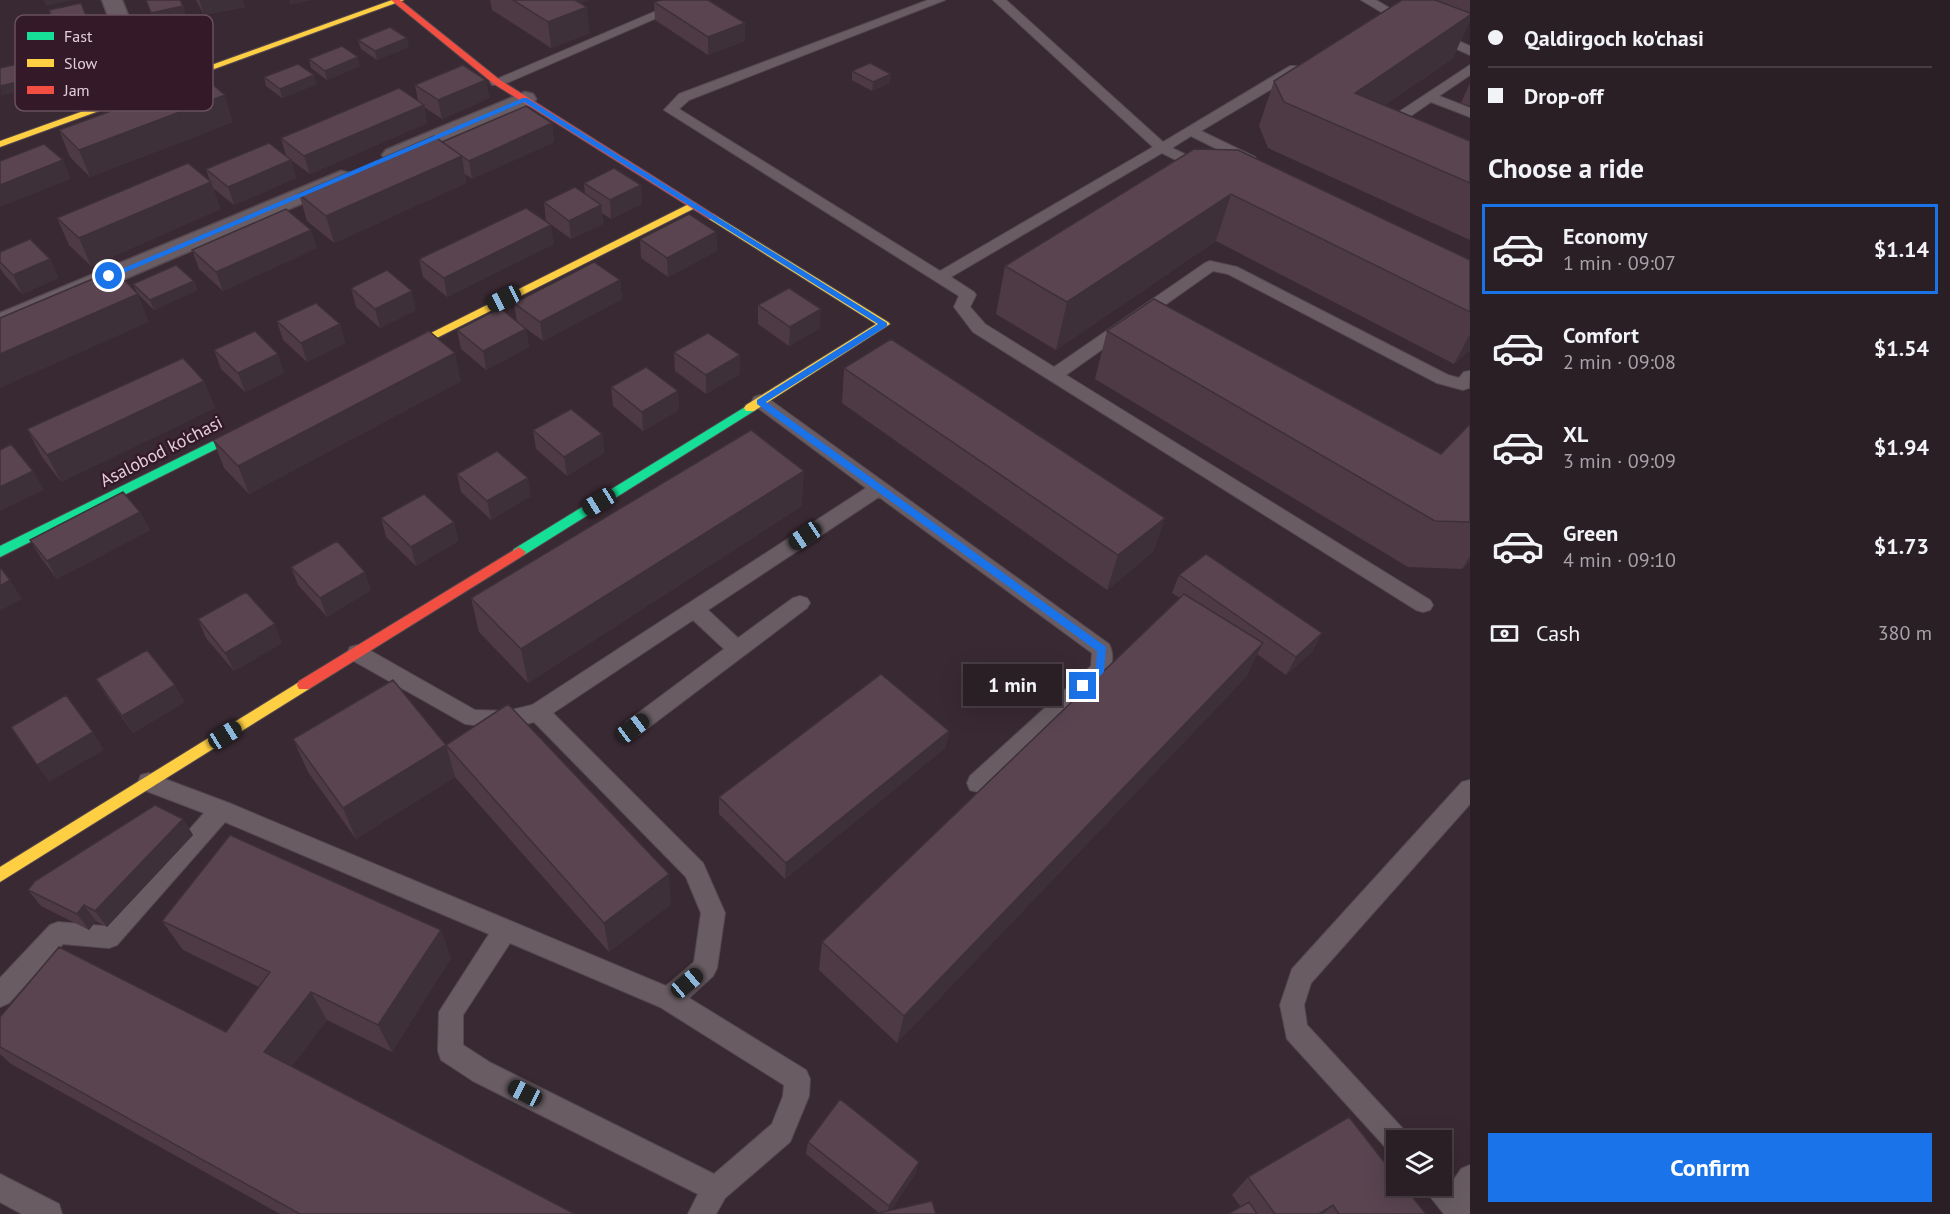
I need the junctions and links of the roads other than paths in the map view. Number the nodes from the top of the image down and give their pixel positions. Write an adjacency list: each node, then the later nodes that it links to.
1 (112, 0): 8 (street)
2 (397, 0): 12 (street); 14 (street)
3 (692, 0): 14 (lane)
4 (939, 0): 26 (lane)
5 (999, 0): 22 (lane)
6 (1367, 0): 9 (lane)
7 (1402, 4): 9 (lane)
8 (118, 15)
9 (1384, 16): 10 (lane)
10 (1470, 51)
11 (1310, 60): 19 (lane)
12 (213, 66)
13 (1470, 69): 15 (lane)
14 (497, 82): 16 (street)
15 (1430, 97): 18 (lane); 20 (lane)
16 (525, 99): 25 (street); 27 (street)
17 (90, 111): 21 (street)
18 (1470, 113)
19 (1191, 131): 22 (lane); 23 (lane)
20 (1377, 134)
21 (0, 144)
22 (1162, 148): 24 (lane); 26 (lane)
23 (1262, 166)
24 (1215, 174)
25 (693, 205): 28 (street); 31 (street)
26 (940, 277): 29 (lane)
27 (0, 323)
28 (384, 360)
29 (1054, 375): 30 (lane); 36 (lane)
30 (1470, 376)
31 (760, 402): 33 (lane); 39 (street)
32 (266, 418): 34 (street, Asalobod ko'chasi)
33 (879, 488): 37 (lane); 43 (lane)
34 (0, 552)
35 (800, 603): 38 (lane)
36 (1423, 605)
37 (694, 609): 38 (lane); 40 (lane)
38 (738, 650): 41 (lane)
39 (357, 652): 40 (lane); 42 (street)
40 (538, 712): 49 (lane)
41 (633, 728)
42 (149, 782): 45 (lane); 46 (street)
43 (978, 783)
44 (1470, 789): 50 (lane)
45 (221, 810): 47 (lane); 48 (lane)
46 (0, 875)
47 (505, 930): 49 (lane); 53 (lane)
48 (0, 995)
49 (669, 999): 53 (lane)
50 (1387, 1130)
51 (1470, 1178): 54 (lane)
52 (0, 1187): 55 (lane)
53 (716, 1189): 56 (lane)
54 (1451, 1201)
55 (49, 1214)
56 (701, 1214)

